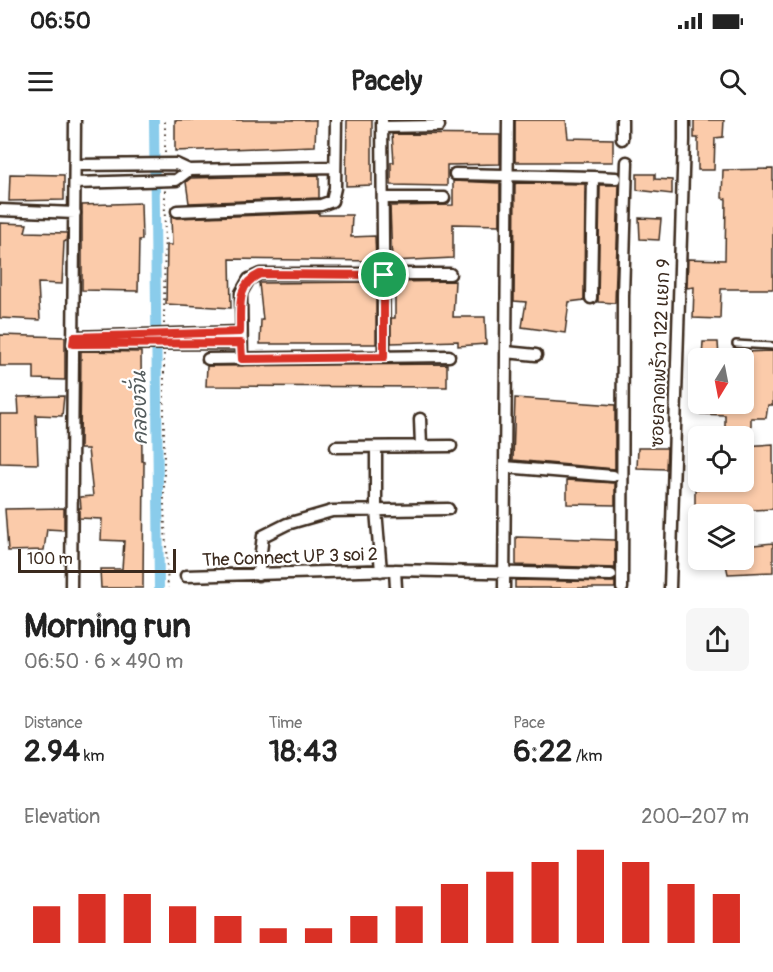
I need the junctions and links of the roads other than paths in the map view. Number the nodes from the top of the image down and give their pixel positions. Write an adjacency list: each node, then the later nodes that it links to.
1 (75, 120): 10 (street)
2 (336, 120): 11 (street)
3 (508, 120): 14 (street)
4 (622, 120): 8 (street)
5 (684, 120): 55 (street, ซอยลาดพร้าว 122 แยก 9)
6 (382, 124): 7 (street); 18 (street)
7 (439, 126)
8 (622, 139)
9 (627, 162): 54 (street)
10 (75, 165): 12 (street); 17 (street)
11 (335, 167): 12 (street); 21 (street)
12 (189, 170): 17 (street)
13 (455, 174): 14 (street)
14 (509, 175): 15 (street); 30 (street)
15 (593, 177): 16 (street); 25 (street)
16 (616, 178)
17 (75, 183): 22 (street)
18 (383, 198): 19 (street); 24 (street)
19 (444, 198)
20 (0, 210): 22 (street)
21 (177, 211)
22 (75, 213): 27 (street)
23 (450, 274): 24 (street)
24 (384, 275): 26 (street); 33 (street)
25 (591, 298)
26 (240, 338): 27 (street); 35 (street)
27 (73, 340): 51 (street)
28 (736, 344): 29 (lane)
29 (773, 346)
30 (506, 352): 31 (street); 41 (street)
31 (536, 355)
32 (449, 356): 33 (street)
33 (384, 357): 35 (street)
34 (208, 359): 35 (street)
35 (242, 359)
36 (420, 419): 37 (street)
37 (421, 446): 38 (street); 40 (street)
38 (451, 446)
39 (336, 447): 40 (street)
40 (376, 447): 44 (street)
41 (505, 467): 42 (street); 47 (street)
42 (613, 476)
43 (448, 509): 44 (street)
44 (376, 510): 46 (street); 48 (street)
45 (395, 570): 46 (street, The Connect UP 3 soi 2); 47 (street, The Connect UP 3 soi 2); 52 (street)
46 (381, 571): 48 (street, The Connect UP 3 soi 2)
47 (504, 571): 49 (street, The Connect UP 3 soi 2); 53 (street)
48 (258, 575): 50 (street, The Connect UP 3 soi 2)
49 (610, 575)
50 (186, 576)
51 (71, 588)
52 (396, 588)
53 (504, 588)
54 (622, 588)
55 (670, 588)

